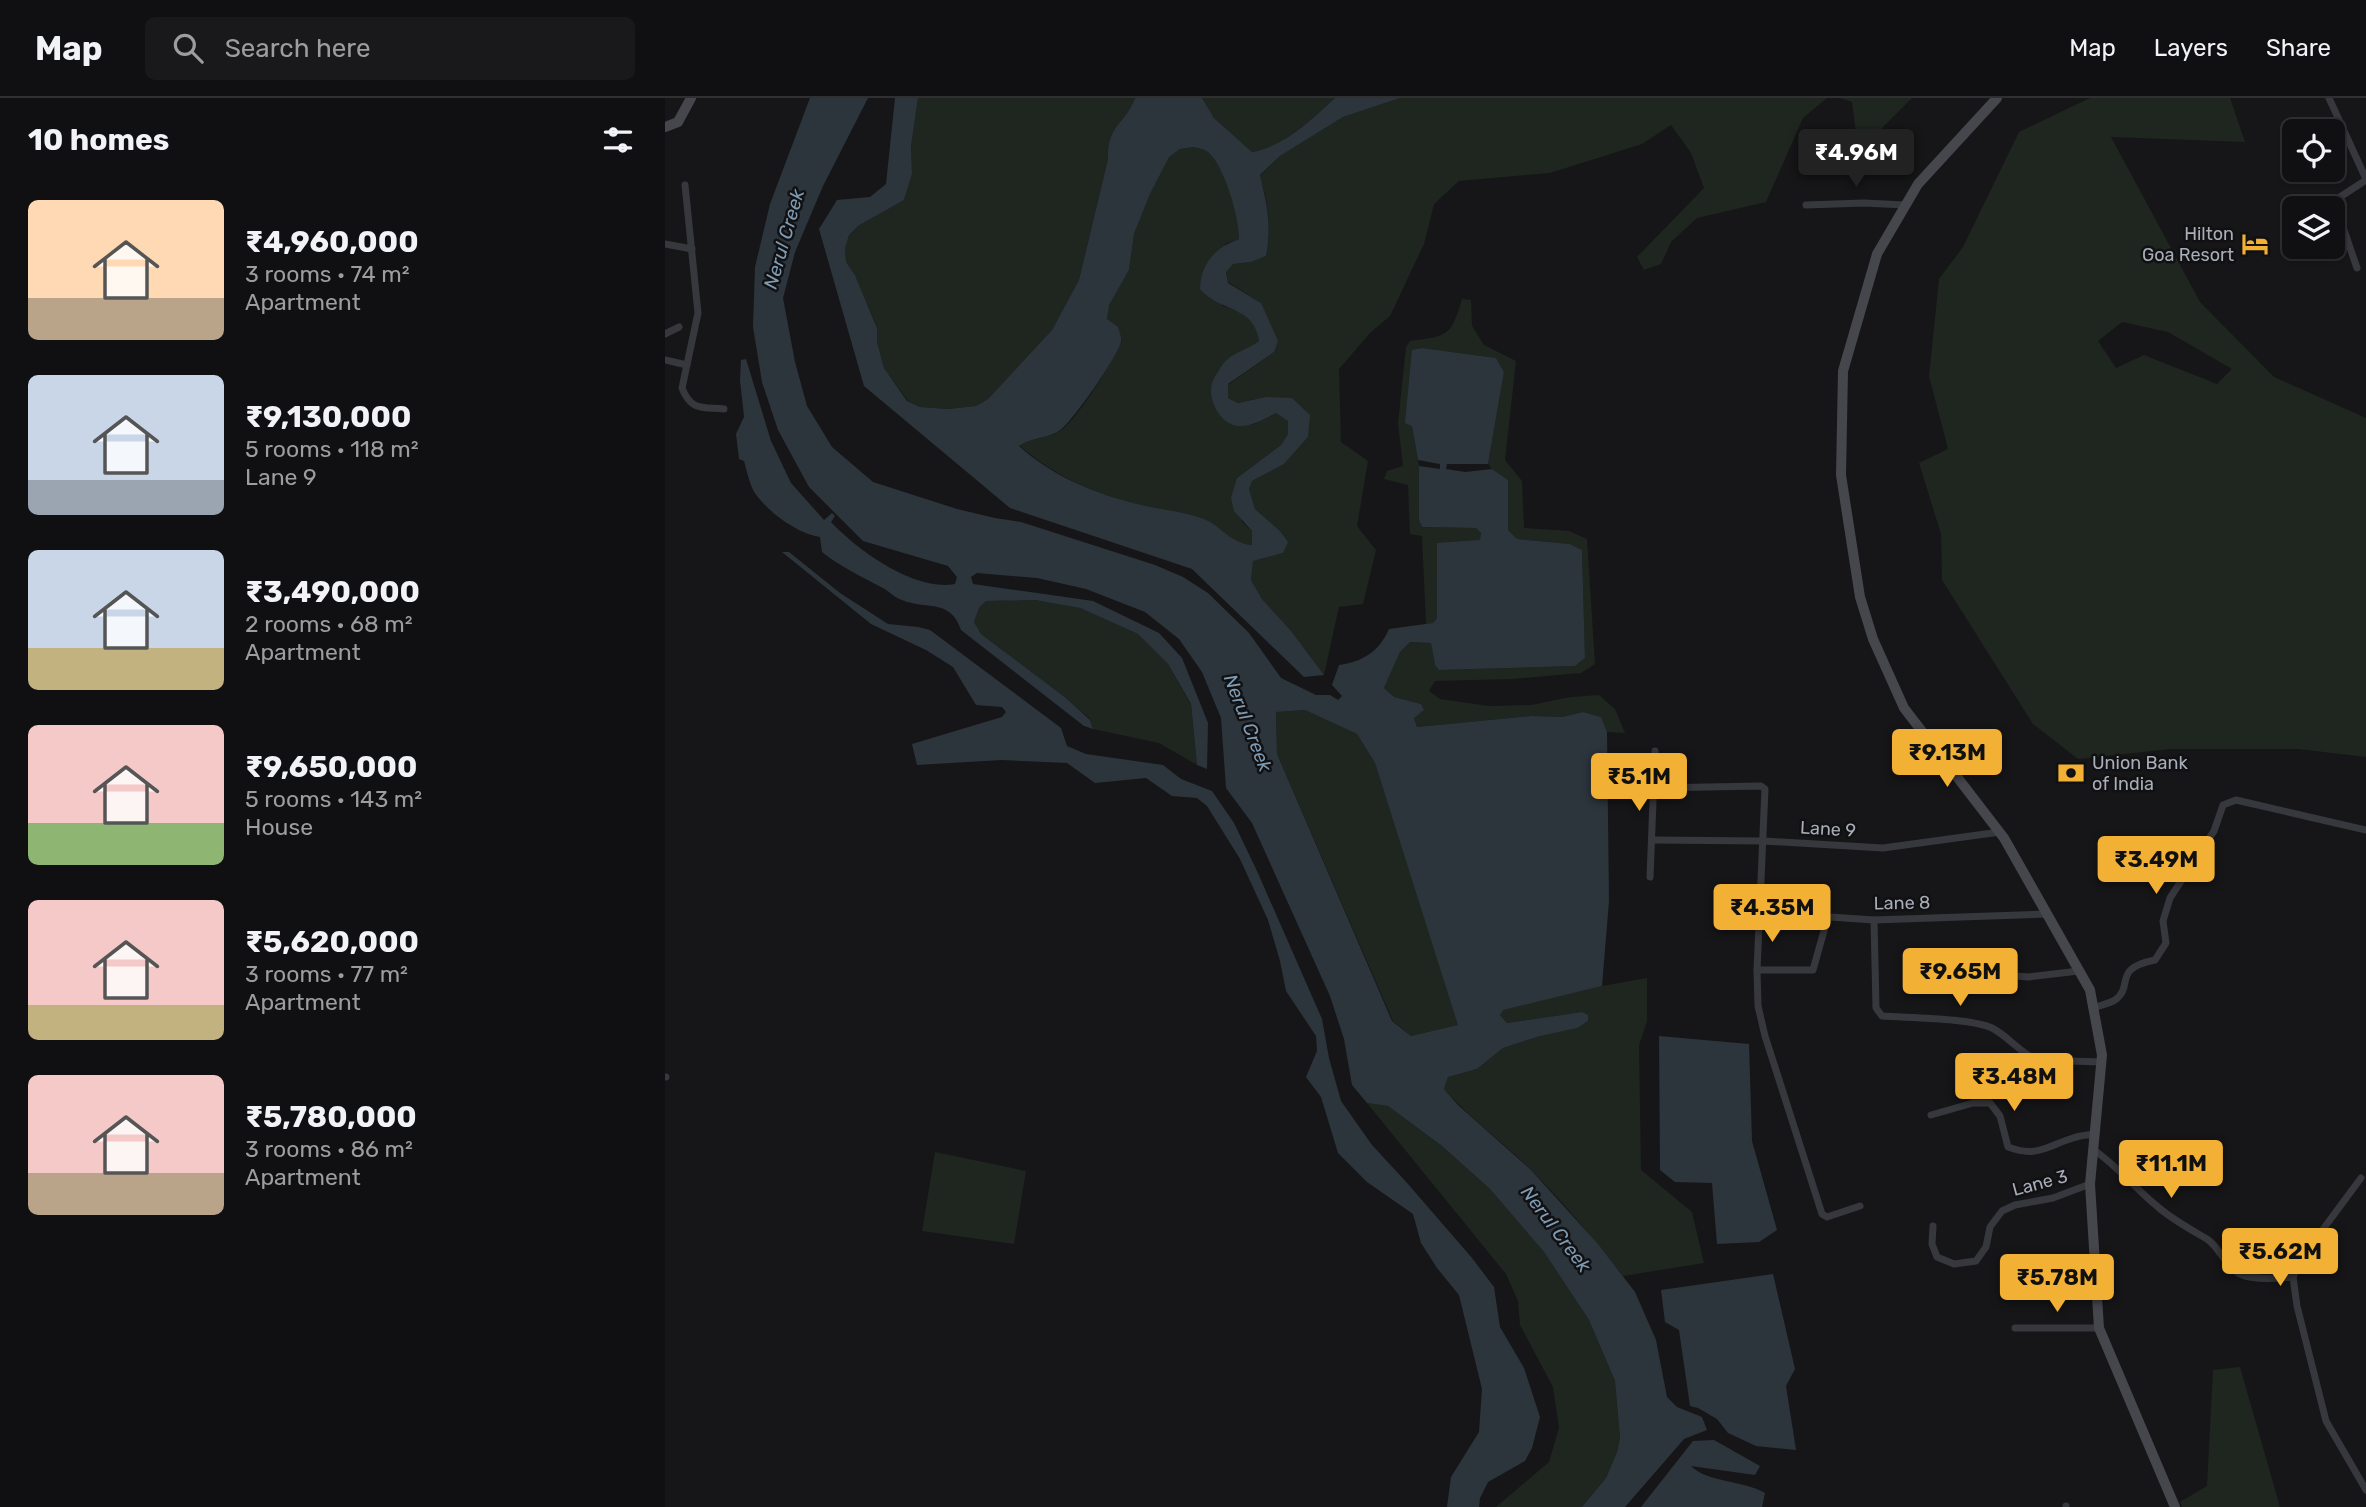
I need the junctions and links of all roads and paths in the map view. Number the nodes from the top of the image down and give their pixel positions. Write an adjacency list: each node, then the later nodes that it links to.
1 (691, 98): 4 (main road)
2 (1997, 98): 8 (main road)
3 (2329, 98): 5 (street)
4 (665, 127)
5 (2366, 180): 11 (street)
6 (685, 185): 10 (street)
7 (1806, 205): 8 (street)
8 (1906, 205): 20 (main road)
9 (665, 244): 10 (street)
10 (692, 249): 15 (street)
11 (2357, 268)
12 (679, 327): 13 (street)
13 (665, 334)
14 (665, 360): 15 (street)
15 (687, 365): 16 (street)
16 (724, 409)
17 (1655, 751): 18 (street)
18 (1654, 788): 21 (street); 22 (street)
19 (2366, 830): 29 (street)
20 (2000, 832): 22 (street, Lane 9); 24 (main road)
21 (1652, 840): 22 (street, Lane 9); 23 (street)
22 (1764, 841): 27 (street)
23 (1650, 877)
24 (2047, 914): 25 (street, Lane 8); 28 (main road)
25 (1874, 920): 27 (street, Lane 8); 30 (street)
26 (1969, 960): 28 (street)
27 (1756, 970): 36 (street)
28 (2079, 971): 29 (main road)
29 (2093, 1008): 30 (main road)
30 (2101, 1062): 32 (main road)
31 (1931, 1115): 32 (street)
32 (2095, 1134): 33 (main road)
33 (2094, 1150): 35 (main road); 38 (street)
34 (2361, 1178): 38 (street)
35 (2090, 1184): 37 (street, Lane 3); 40 (main road)
36 (1860, 1206)
37 (1933, 1226)
38 (2293, 1277): 41 (street)
39 (2015, 1328): 40 (street)
40 (2099, 1328): 42 (main road)
41 (2366, 1490)
42 (2175, 1507)

